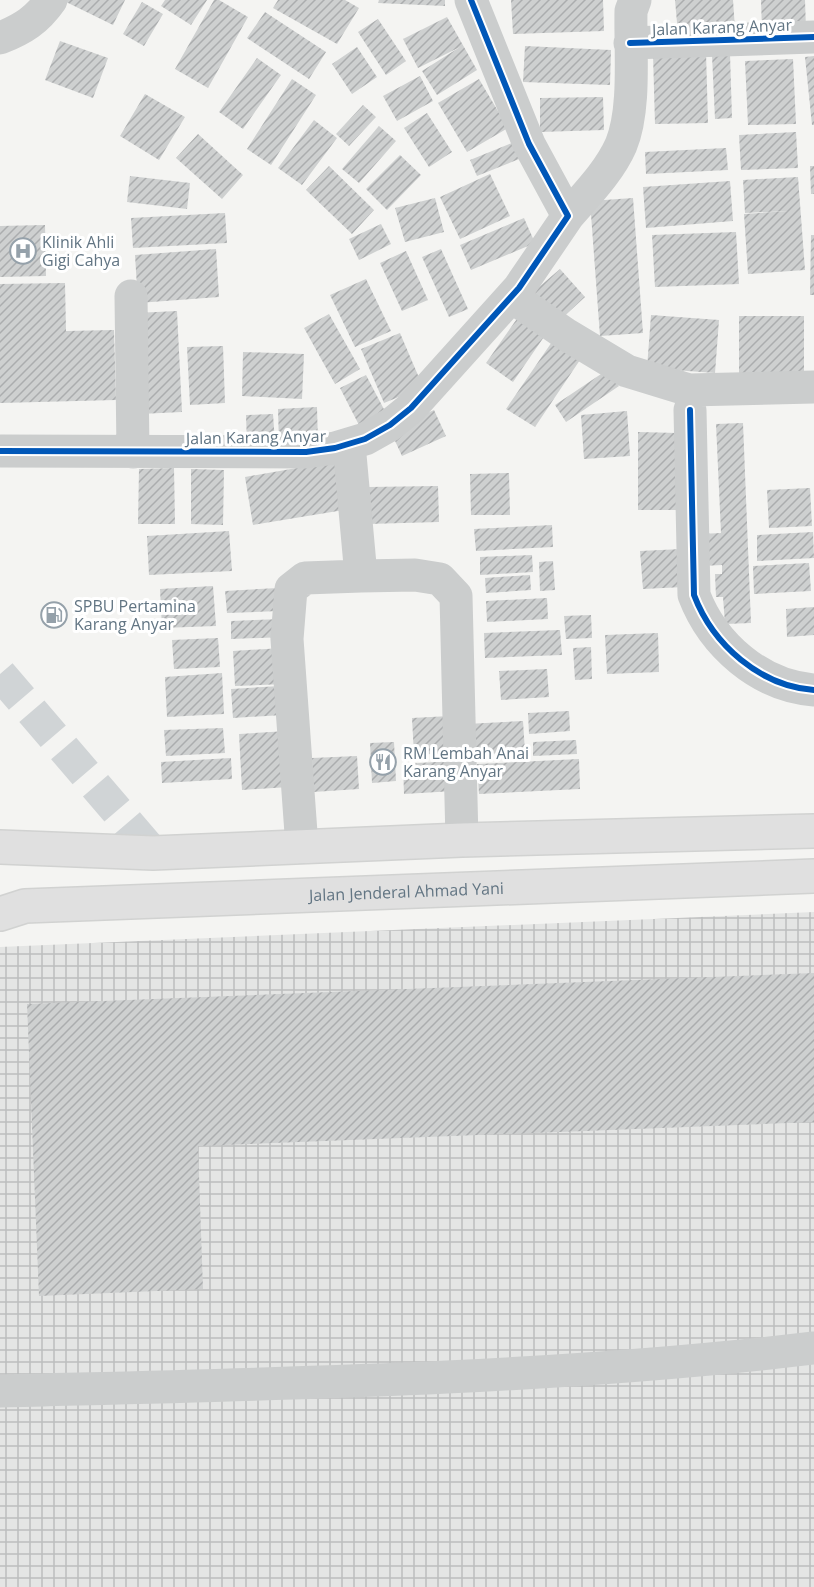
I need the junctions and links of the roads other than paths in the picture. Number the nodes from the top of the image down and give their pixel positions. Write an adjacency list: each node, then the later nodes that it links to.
1 (51, 0): 5 (street)
2 (471, 0): 7 (street)
3 (635, 0): 6 (street, Jalan Karang Anyar)
4 (814, 37): 6 (street, Jalan Karang Anyar)
5 (0, 38)
6 (630, 43): 7 (street, Jalan Karang Anyar)
7 (568, 216): 8 (street, Jalan Karang Anyar)
8 (515, 292): 10 (street); 12 (street, Jalan Karang Anyar)
9 (131, 296): 14 (street)
10 (814, 387)
11 (690, 410): 16 (street)
12 (349, 444): 14 (street, Jalan Karang Anyar); 15 (street)
13 (0, 451): 14 (street, Jalan Karang Anyar)
14 (133, 452)
15 (361, 576): 18 (street); 20 (street)
16 (814, 690)
17 (814, 831): 18 (main road)
18 (462, 840): 20 (main road)
19 (0, 847): 20 (main road)
20 (302, 847)
21 (814, 876): 22 (main road, Jalan Jenderal Ahmad Yani)
22 (0, 914)
23 (814, 1348): 24 (street)
24 (0, 1391)

